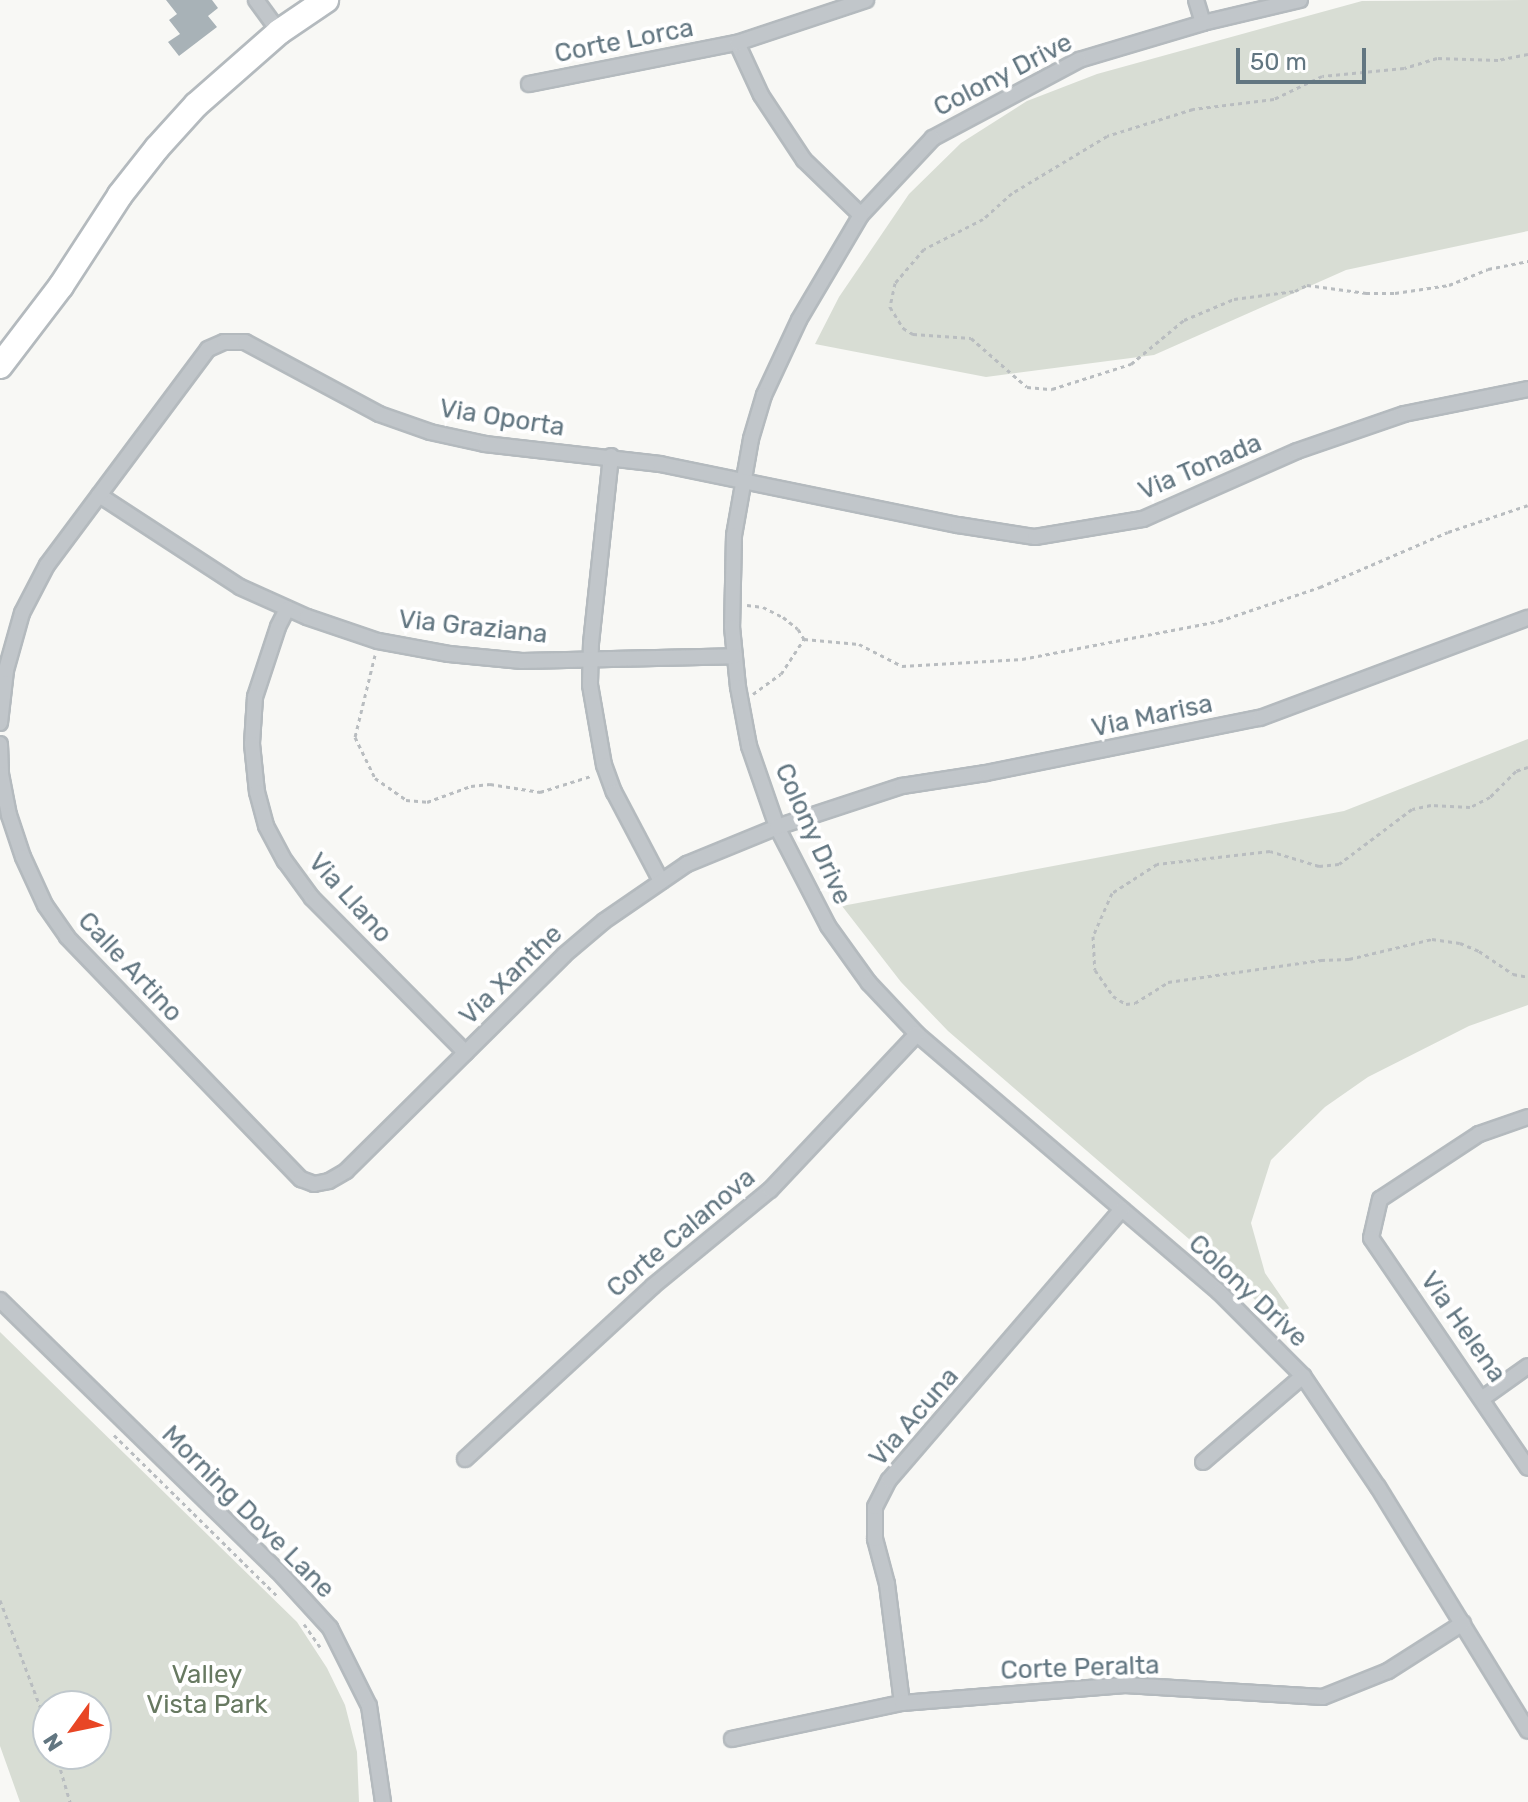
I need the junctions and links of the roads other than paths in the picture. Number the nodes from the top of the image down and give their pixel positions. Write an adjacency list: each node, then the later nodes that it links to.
1 (256, 0): 7 (street)
2 (326, 0): 7 (main road)
3 (866, 0): 8 (street, Corte Lorca)
4 (1196, 0): 6 (street)
5 (1300, 0): 6 (street, Colony Drive)
6 (1203, 23): 10 (street, Colony Drive)
7 (279, 32): 11 (main road)
8 (737, 43): 9 (street, Corte Lorca); 10 (street)
9 (529, 84)
10 (861, 215): 14 (street, Colony Drive)
11 (0, 366)
12 (1528, 389): 14 (street, Via Tonada)
13 (611, 456): 14 (street, Via Oporta); 15 (street, Via Oporta); 19 (street)
14 (743, 483): 18 (street, Colony Drive)
15 (99, 495): 16 (street, Via Graziana); 20 (street)
16 (287, 609): 19 (street, Via Graziana); 25 (street, Via Llano)
17 (1528, 618): 22 (street, Via Marisa)
18 (735, 656): 19 (street, Via Graziana); 22 (street, Colony Drive)
19 (591, 661): 23 (street)
20 (0, 723)
21 (0, 744): 27 (street, Calle Artino)
22 (777, 827): 23 (street, Via Xanthe); 24 (street, Colony Drive)
23 (661, 881): 25 (street, Via Xanthe)
24 (917, 1034): 28 (street, Colony Drive); 33 (street, Corte Calanova)
25 (466, 1053): 27 (street, Via Xanthe)
26 (1528, 1117): 32 (street, Via Helena)
27 (301, 1179)
28 (1122, 1209): 31 (street, Colony Drive); 37 (street, Via Acuna)
29 (0, 1300): 40 (street, Morning Dove Lane)
30 (1528, 1366): 32 (street)
31 (1303, 1376): 34 (street); 36 (street, Colony Drive)
32 (1483, 1398): 35 (street, Via Helena)
33 (465, 1459)
34 (1203, 1462)
35 (1528, 1468)
36 (1463, 1623): 37 (street, Corte Peralta); 38 (street, Colony Drive)
37 (902, 1703): 39 (street, Corte Peralta)
38 (1528, 1731)
39 (732, 1739)
40 (383, 1802)

